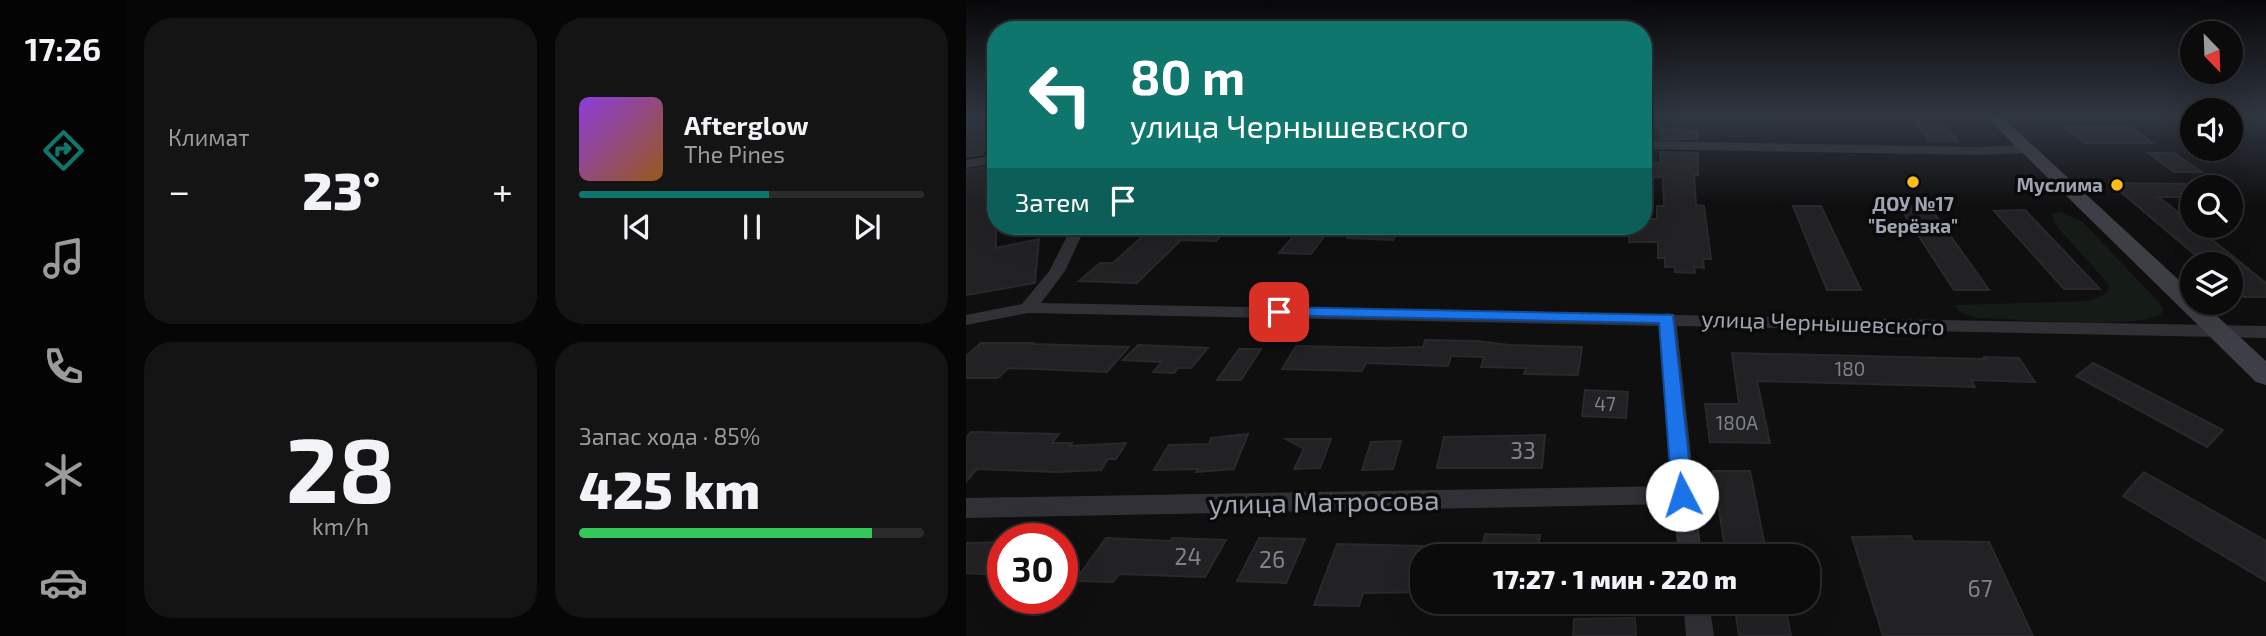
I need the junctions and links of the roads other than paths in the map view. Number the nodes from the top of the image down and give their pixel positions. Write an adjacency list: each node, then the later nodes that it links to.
1 (1681, 146): 3 (street)
2 (2022, 146): 3 (street)
3 (2025, 149): 10 (street)
4 (987, 160): 5 (street)
5 (966, 164)
6 (1075, 235): 7 (street)
7 (1028, 308): 8 (street, улица Чернышевского); 9 (street, улица Чернышевского)
8 (1667, 318): 10 (street, улица Чернышевского); 13 (street)
9 (966, 320)
10 (2220, 332): 11 (street, улица Чернышевского); 12 (street)
11 (2266, 332)
12 (2266, 376)
13 (1682, 495): 14 (street, улица Матросова); 15 (street)
14 (966, 508)
15 (1688, 544)
16 (1697, 614): 17 (street)
17 (1700, 636)

